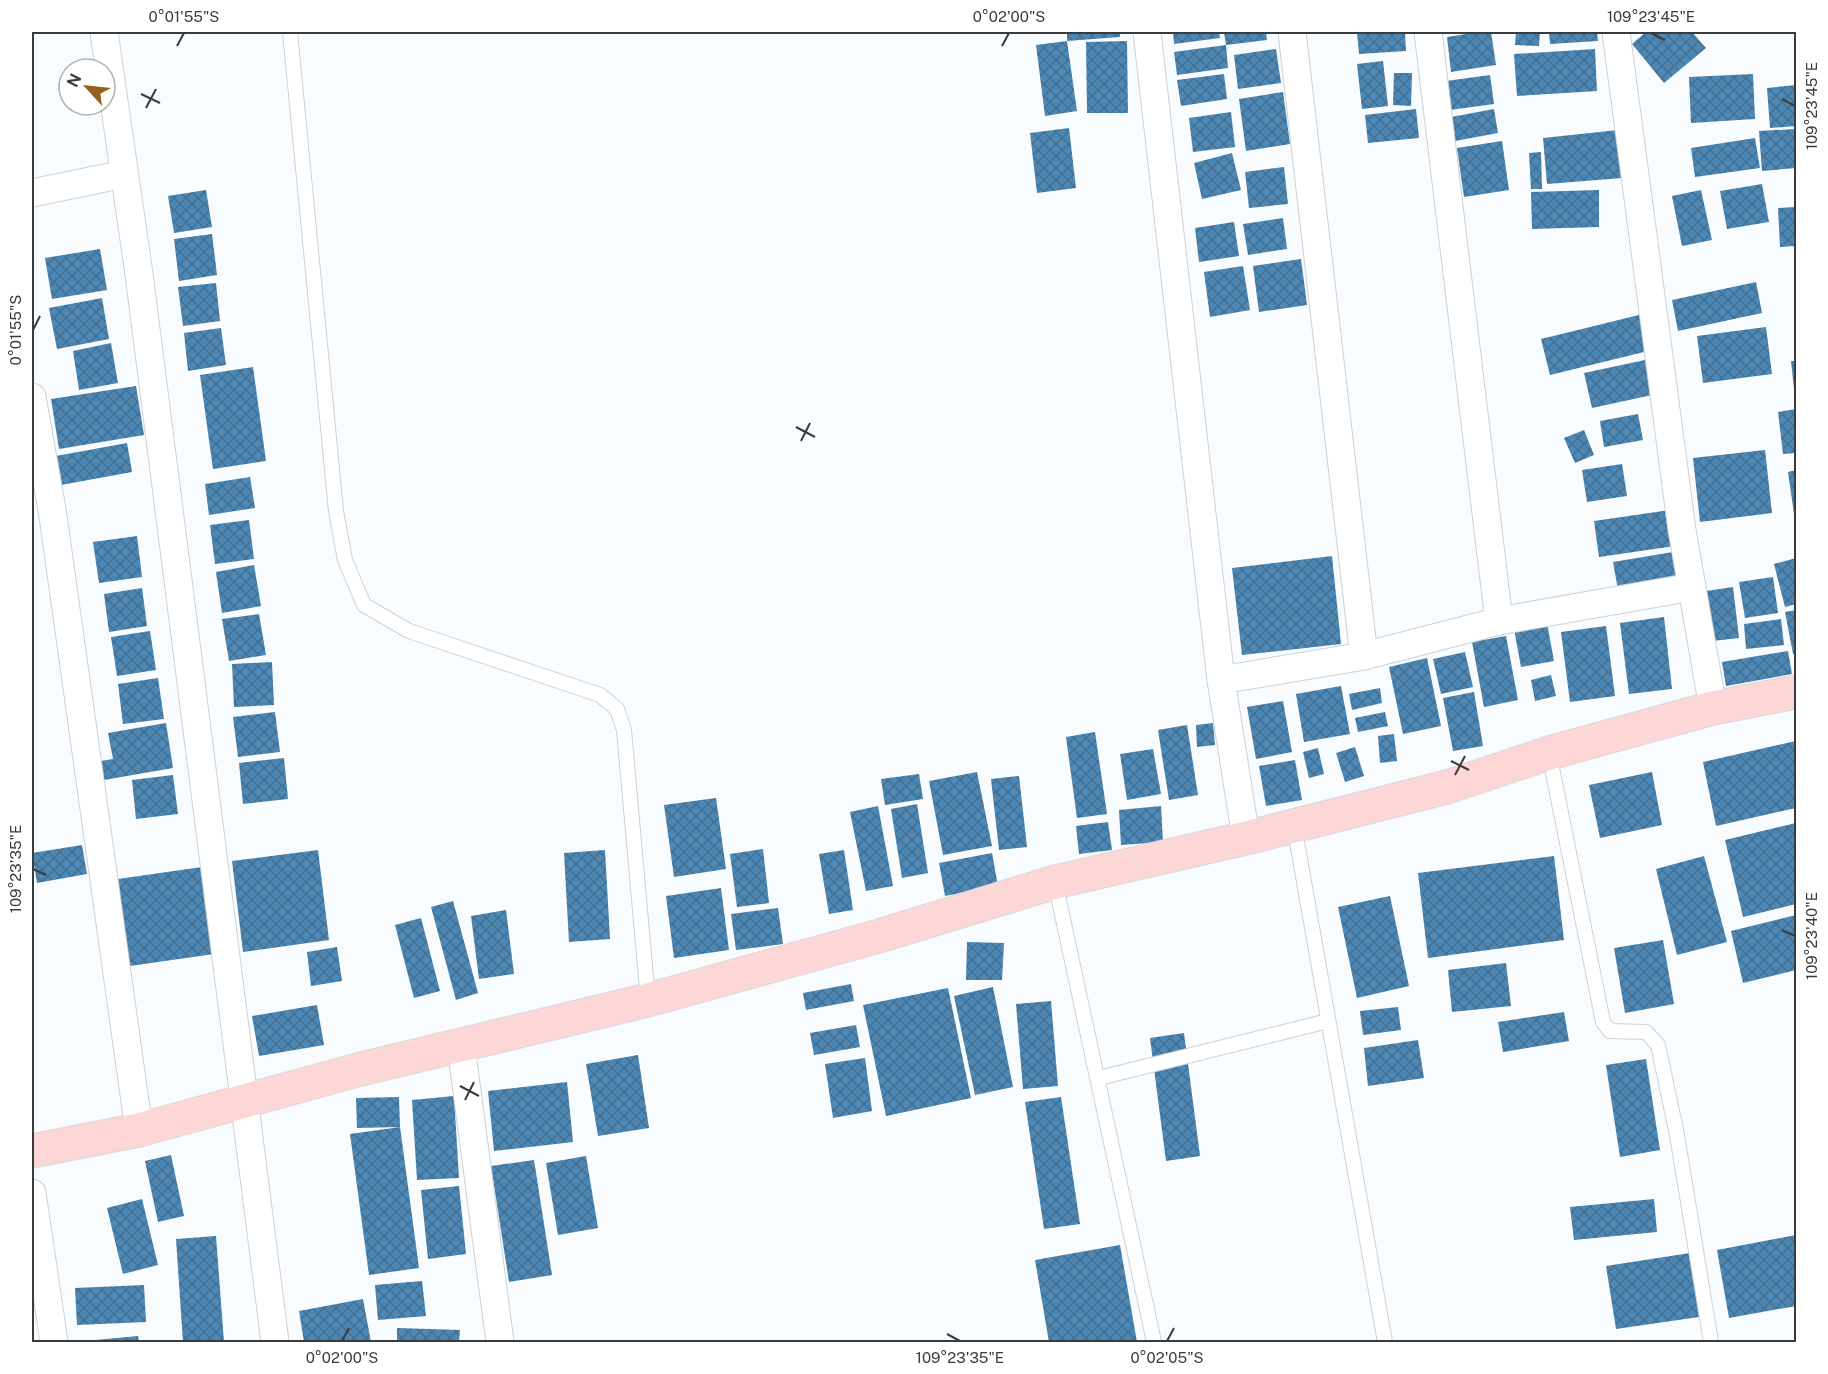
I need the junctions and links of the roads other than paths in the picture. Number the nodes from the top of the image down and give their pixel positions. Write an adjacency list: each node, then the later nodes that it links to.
1 (104, 32): 7 (street)
2 (290, 32): 20 (lane)
3 (1147, 32): 13 (street)
4 (1292, 32): 12 (street)
5 (1428, 32): 11 (street)
6 (1616, 32): 10 (street)
7 (124, 174): 8 (street); 24 (street)
8 (32, 193)
9 (32, 397): 25 (street)
10 (1692, 587): 11 (street); 15 (street)
11 (1499, 621): 12 (street)
12 (1364, 656): 13 (street)
13 (1221, 680): 18 (street)
14 (1797, 692): 15 (main road)
15 (1713, 708): 16 (main road)
16 (1549, 753): 17 (main road); 33 (lane)
17 (1294, 825): 18 (main road); 21 (lane)
18 (1246, 838): 19 (main road)
19 (1055, 882): 20 (main road); 23 (lane)
20 (648, 1000): 22 (main road)
21 (1329, 1021): 23 (lane); 32 (lane)
22 (461, 1046): 24 (main road); 30 (street)
23 (1099, 1078): 31 (lane)
24 (244, 1102): 25 (main road); 29 (street)
25 (139, 1130): 26 (main road)
26 (32, 1151)
27 (32, 1193): 28 (street)
28 (54, 1342)
29 (275, 1342)
30 (500, 1342)
31 (1154, 1342)
32 (1385, 1342)
33 (1711, 1342)

